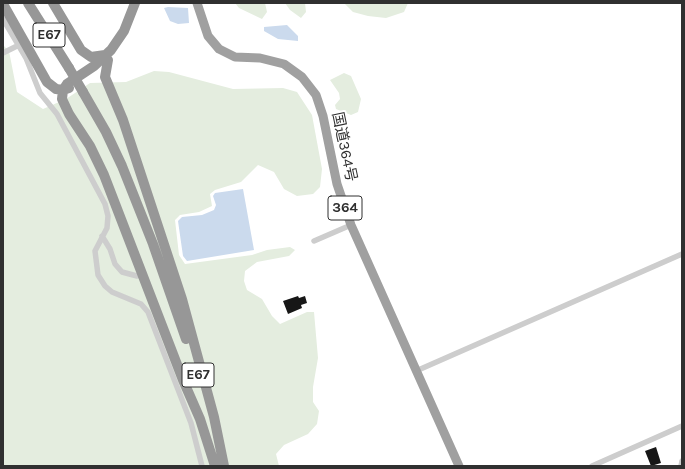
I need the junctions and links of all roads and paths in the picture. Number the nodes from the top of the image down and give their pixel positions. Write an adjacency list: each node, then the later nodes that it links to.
1 (28, 3): 17 (highway, E67, bridge)
2 (53, 3): 10 (highway)
3 (135, 3): 10 (highway)
4 (140, 3): 10 (highway)
5 (197, 3): 12 (highway, 国道364号 / 364)
6 (3, 4): 11 (highway)
7 (3, 19): 8 (street)
8 (19, 45): 9 (street); 13 (street)
9 (3, 54)
10 (107, 57): 11 (highway); 17 (highway)
11 (63, 90): 22 (highway)
12 (351, 225): 14 (street); 18 (highway, 国道364号 / 364)
13 (102, 236): 16 (street); 21 (street)
14 (314, 241)
15 (682, 254): 18 (street)
16 (137, 276)
17 (173, 285): 23 (highway, E67)
18 (416, 371): 24 (highway, 国道364号 / 364)
19 (682, 426): 25 (street)
20 (682, 461): 26 (street)
21 (202, 466)
22 (215, 466)
23 (223, 466)
24 (459, 466)
25 (592, 466)
26 (681, 466)

